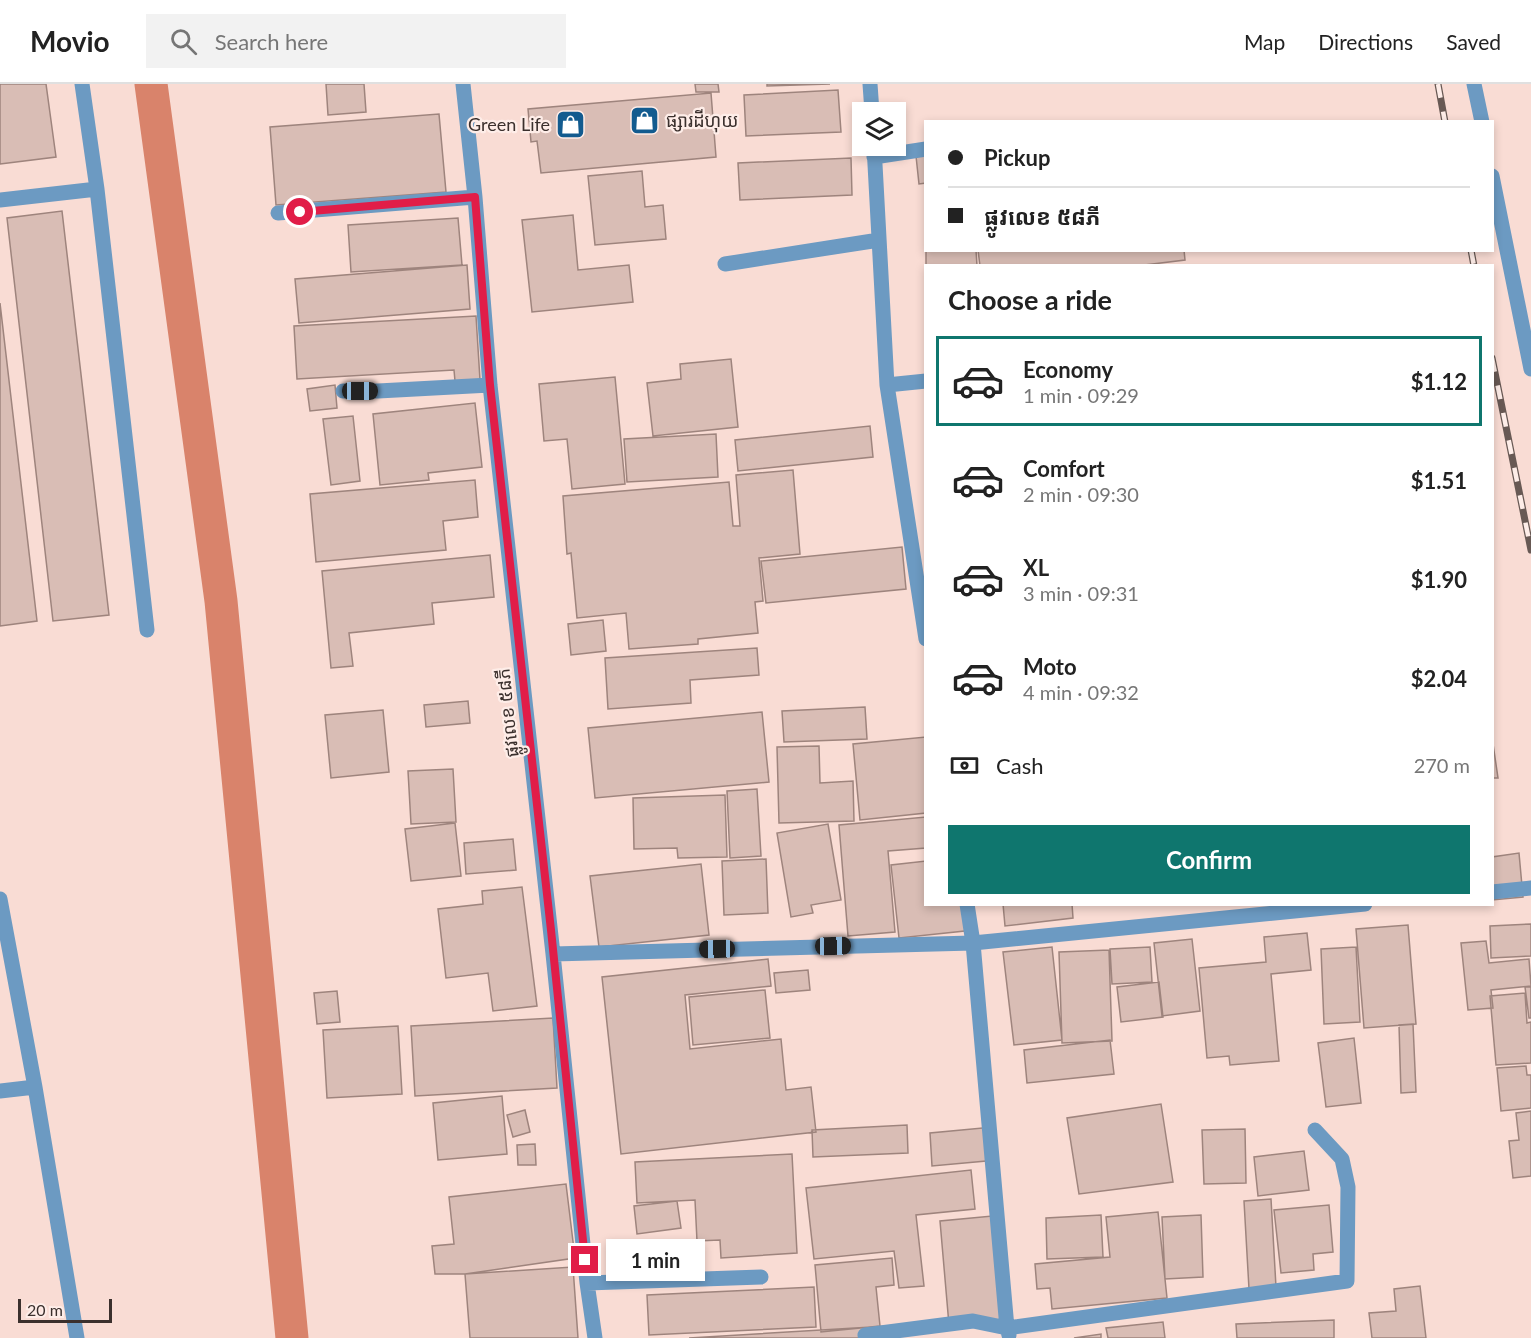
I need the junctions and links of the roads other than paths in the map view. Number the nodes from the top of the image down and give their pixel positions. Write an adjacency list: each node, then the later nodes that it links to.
1 (82, 84): 11 (street)
2 (464, 84): 12 (street, ផ្លូវលេខ ៥៨ភី)
3 (870, 84): 5 (street)
4 (1474, 84): 6 (street)
5 (871, 102)
6 (1482, 120)
7 (924, 149): 8 (street)
8 (906, 150)
9 (874, 156): 15 (street)
10 (1494, 186): 17 (street)
11 (97, 189): 13 (street); 24 (street)
12 (475, 197): 14 (street); 19 (street, ផ្លូវលេខ ៥៨ភី)
13 (0, 201)
14 (278, 213)
15 (879, 240): 16 (street); 20 (street)
16 (725, 264)
17 (1531, 369)
18 (924, 381): 20 (street)
19 (490, 385): 21 (street); 32 (street, ផ្លូវលេខ ៥៨ភី)
20 (887, 385): 22 (street)
21 (343, 391)
22 (922, 592): 23 (street)
23 (924, 616)
24 (147, 630)
25 (1531, 888): 26 (street)
26 (1494, 892)
27 (0, 898): 33 (street)
28 (967, 906): 31 (street)
29 (1328, 906): 30 (street)
30 (1255, 910): 31 (street)
31 (973, 943): 32 (street); 38 (street)
32 (553, 954): 37 (street, ផ្លូវលេខ ៥៨ភី)
33 (35, 1087): 34 (street); 40 (street)
34 (0, 1091)
35 (1316, 1130): 38 (street)
36 (761, 1277): 37 (street)
37 (587, 1283): 41 (street, ផ្លូវលេខ ៥៨ភី)
38 (1008, 1333): 39 (street)
39 (865, 1335)
40 (77, 1338)
41 (594, 1338)

